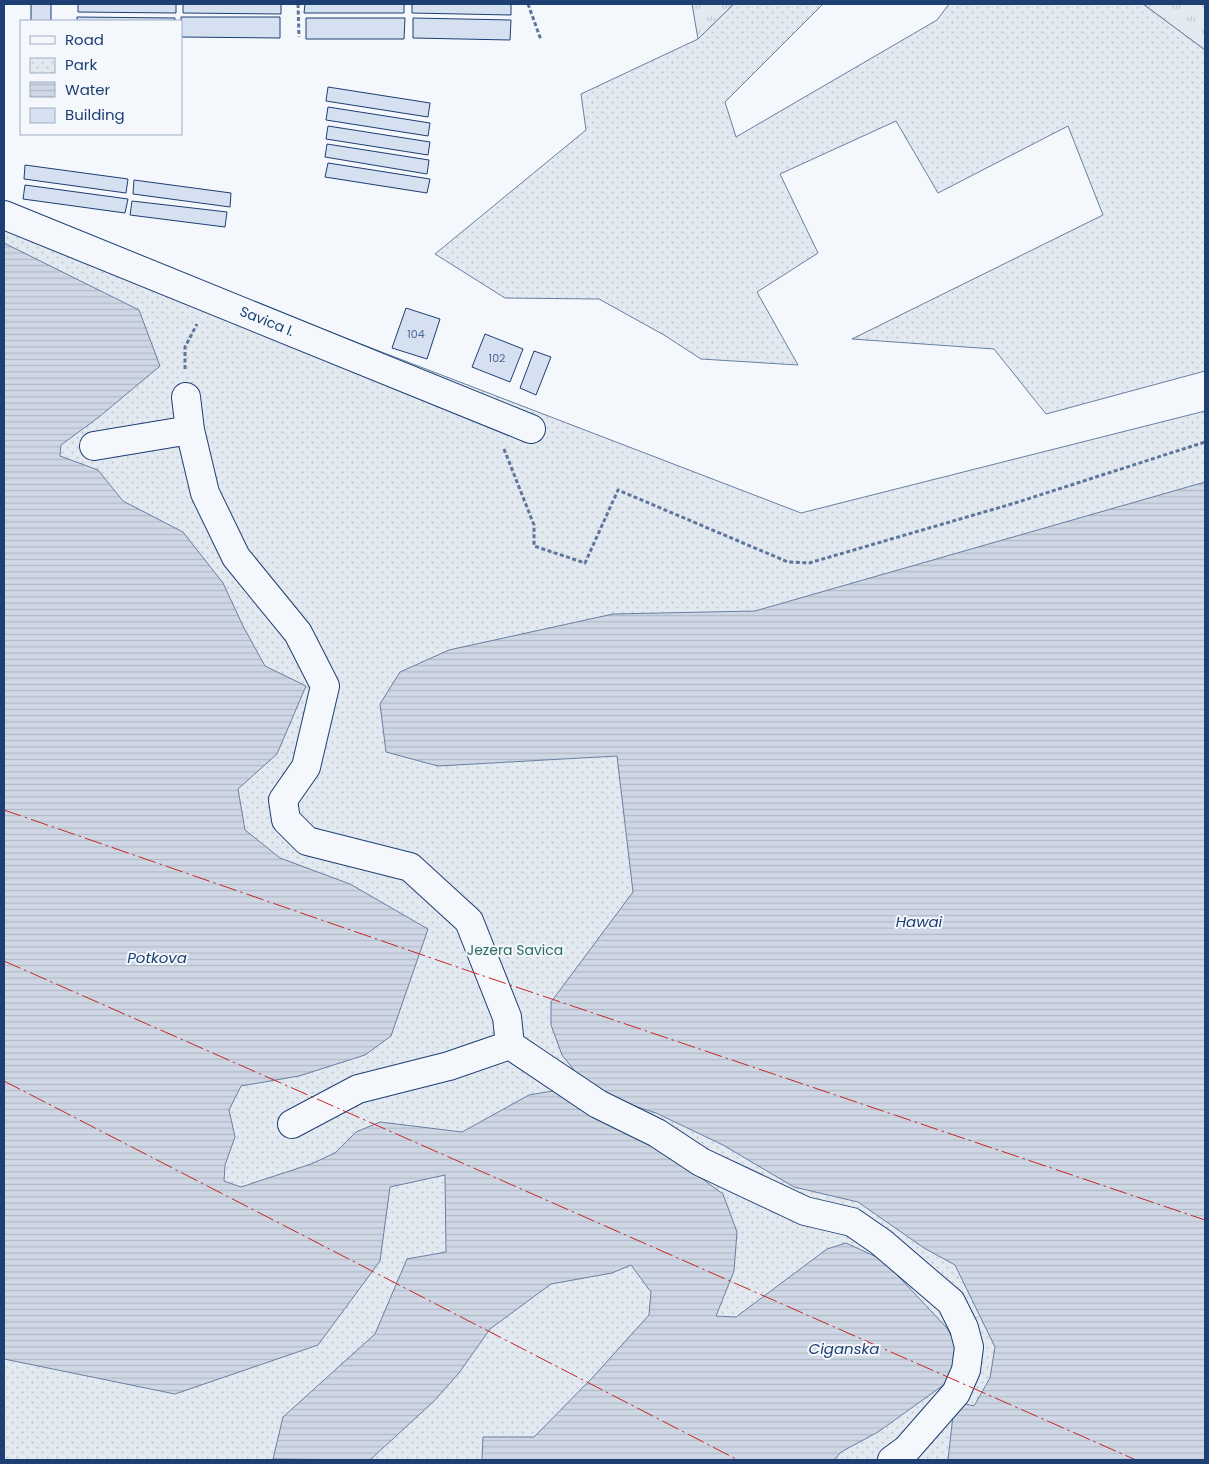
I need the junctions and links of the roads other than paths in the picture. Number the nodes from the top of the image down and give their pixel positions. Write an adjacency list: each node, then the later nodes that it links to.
1 (4, 215): 3 (street, Savica I.)
2 (186, 397): 4 (street)
3 (531, 429)
4 (190, 430): 5 (street); 6 (street)
5 (94, 446)
6 (510, 1044): 7 (street); 8 (street)
7 (292, 1124)
8 (892, 1460)

